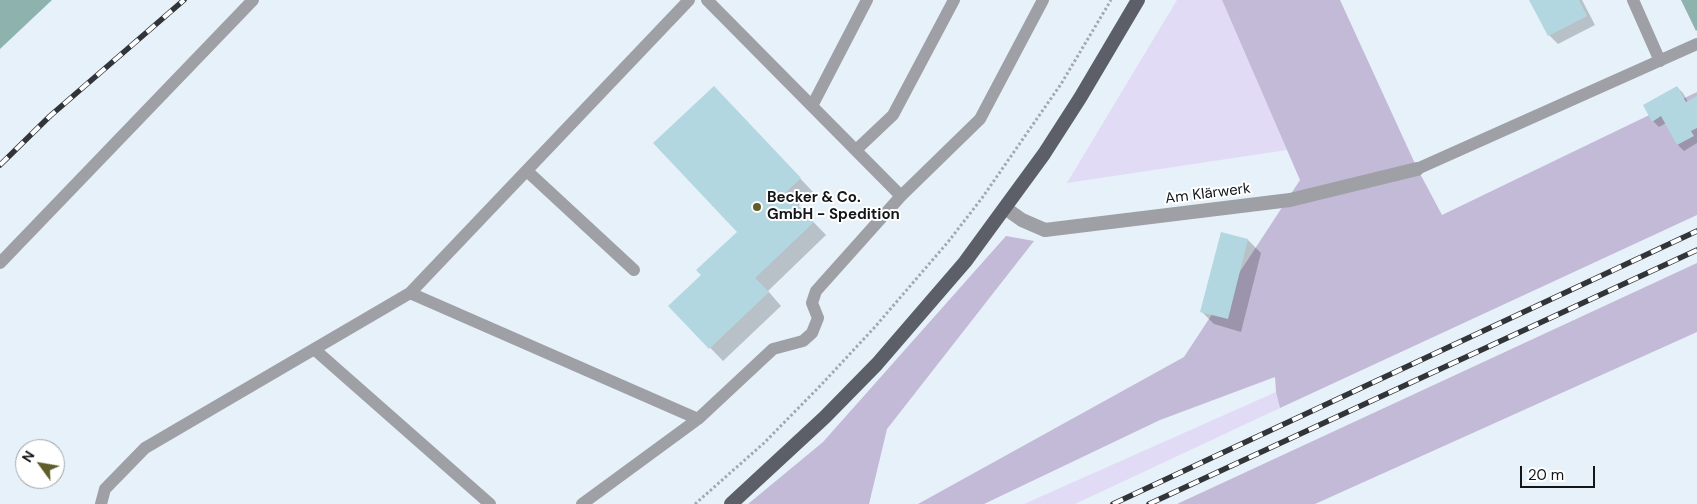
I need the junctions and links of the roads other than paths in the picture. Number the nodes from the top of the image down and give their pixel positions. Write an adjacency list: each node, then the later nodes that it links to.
1 (253, 0): 17 (lane)
2 (689, 0): 14 (lane)
3 (707, 0): 11 (lane)
4 (867, 0): 11 (lane)
5 (954, 0): 12 (lane)
6 (1043, 0): 15 (lane)
7 (1138, 0): 16 (main road)
8 (1633, 0): 10 (lane)
9 (1697, 44): 10 (lane)
10 (1660, 61): 13 (lane)
11 (812, 106): 12 (lane)
12 (856, 150): 15 (lane)
13 (1417, 168): 16 (street, Am Klärwerk)
14 (527, 170): 18 (lane); 19 (lane)
15 (901, 196): 21 (lane)
16 (1005, 208): 25 (main road)
17 (0, 263)
18 (634, 270)
19 (410, 293): 20 (lane); 21 (lane)
20 (314, 349): 22 (lane); 23 (lane)
21 (698, 418): 24 (lane)
22 (101, 504)
23 (490, 504)
24 (582, 504)
25 (731, 504)

